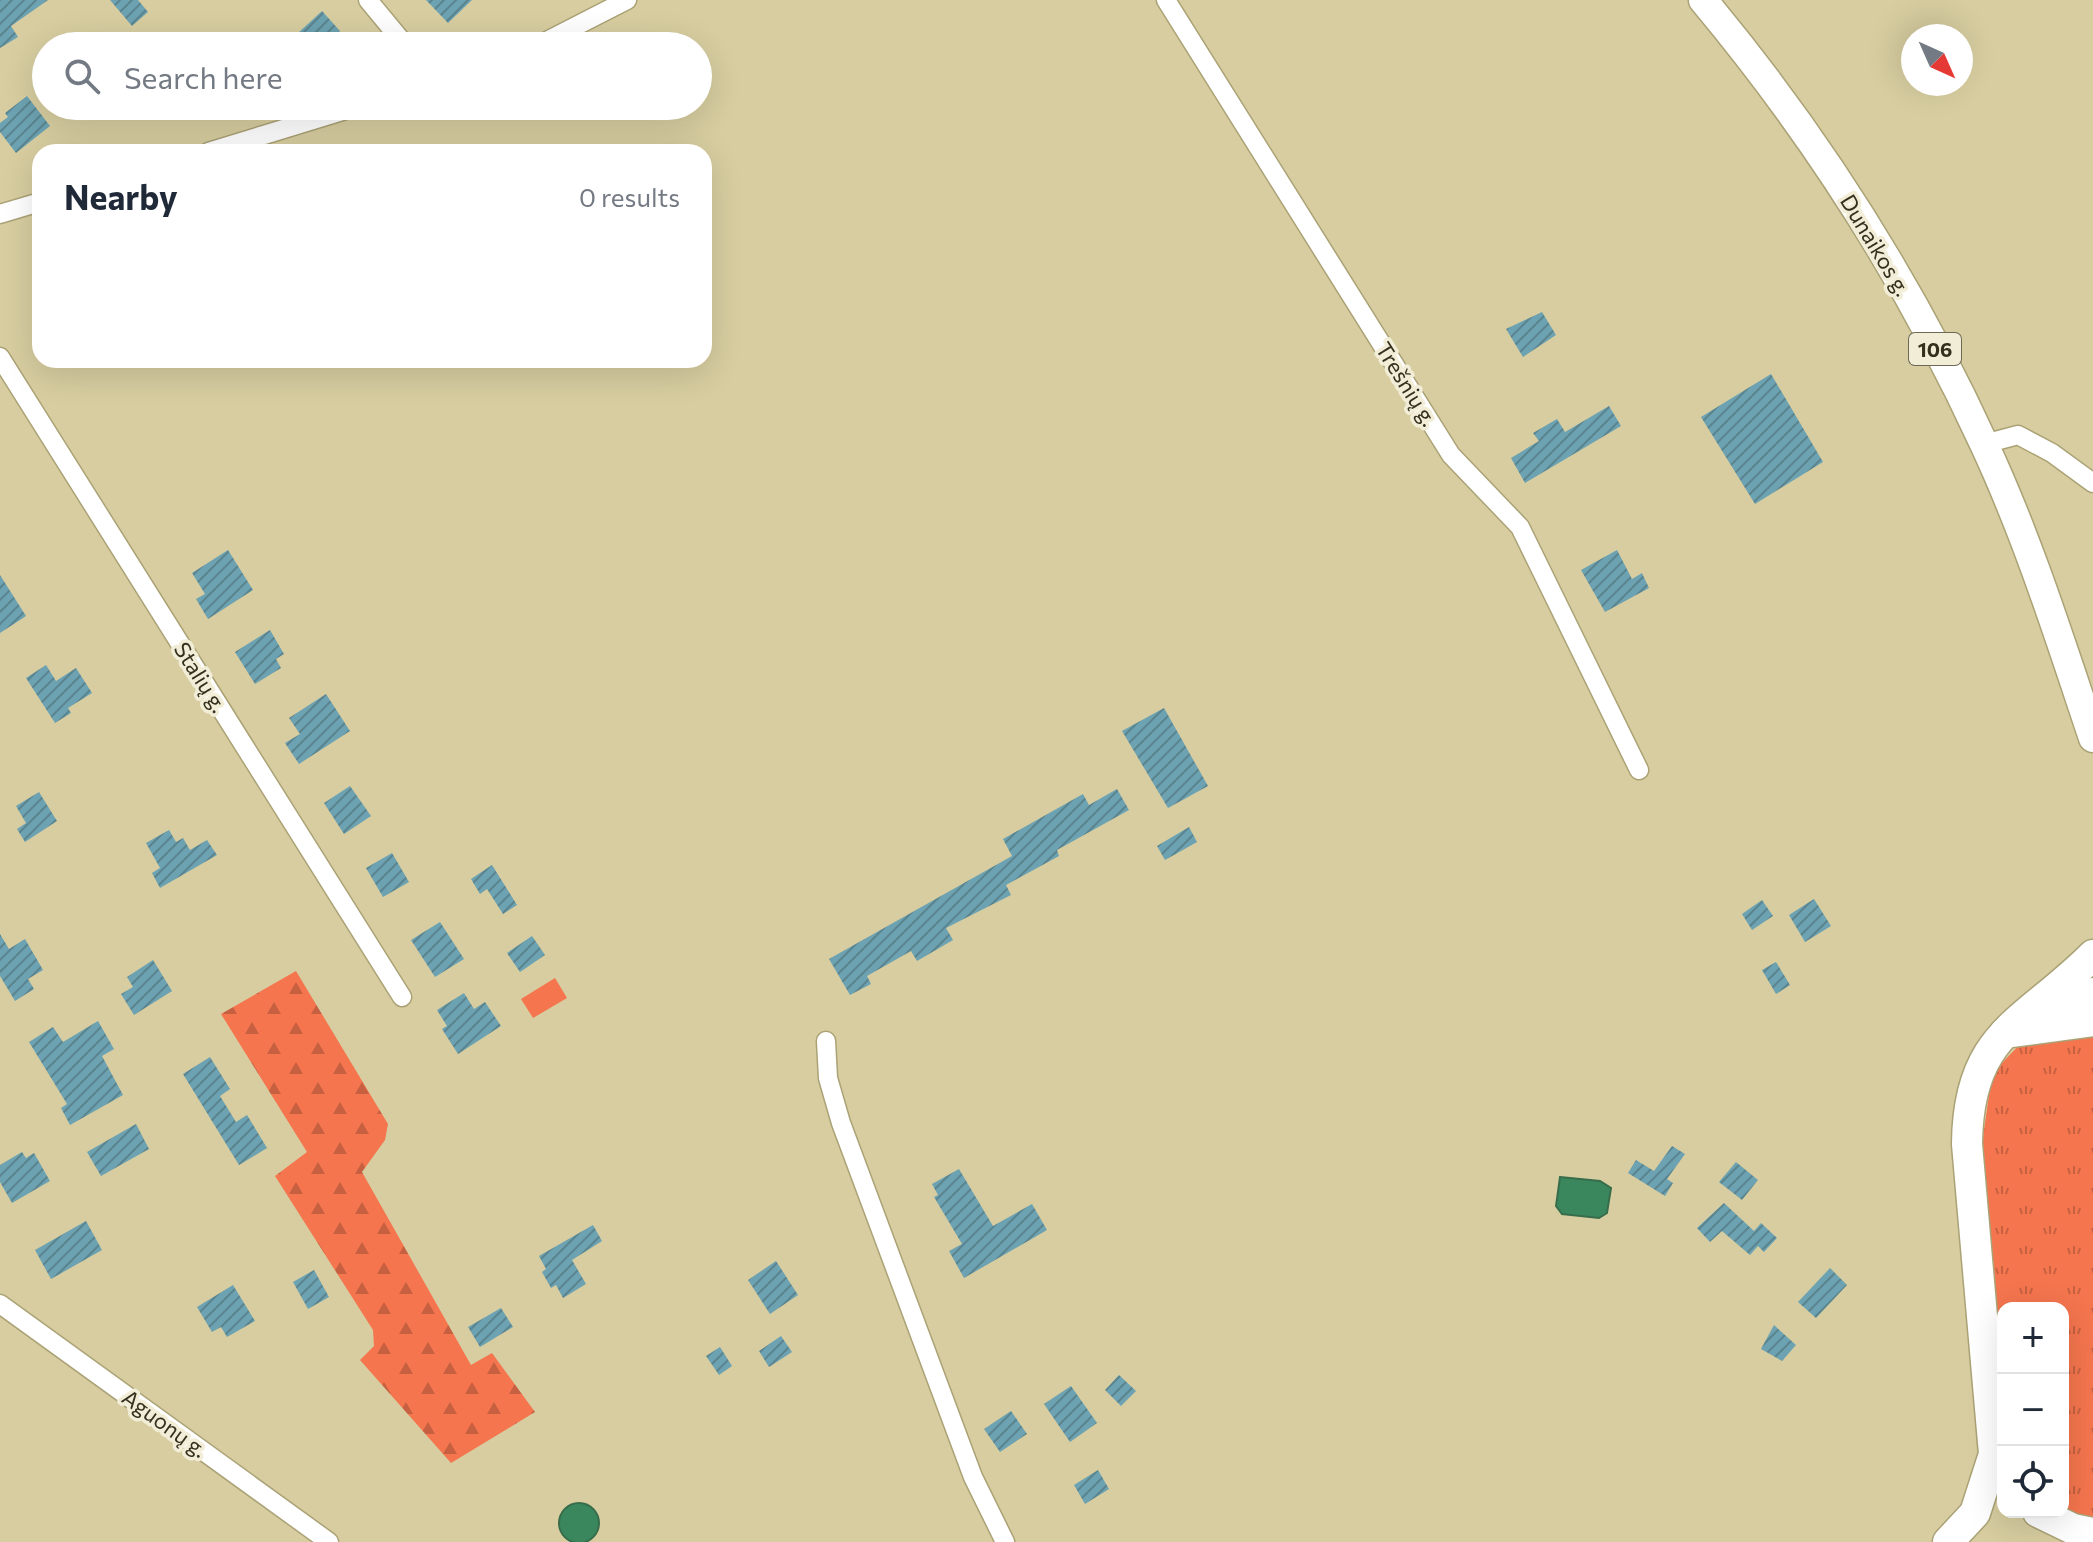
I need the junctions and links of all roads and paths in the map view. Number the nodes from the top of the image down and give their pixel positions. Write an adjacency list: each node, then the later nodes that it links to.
1 (368, 0): 5 (street)
2 (627, 0): 6 (street)
3 (1166, 0): 15 (street, Trešnių g.)
4 (1703, 0): 12 (main road, Dunaikos g. / 106)
5 (394, 32)
6 (564, 32)
7 (313, 120): 8 (street)
8 (234, 144)
9 (32, 204): 10 (street)
10 (0, 214)
11 (0, 357): 18 (street, Stalių g.)
12 (1984, 444): 13 (street); 14 (main road, Dunaikos g. / 106)
13 (2093, 483)
14 (2093, 738)
15 (1639, 770)
16 (2093, 955): 19 (highway)
17 (2093, 993): 19 (highway)
18 (402, 997)
19 (2028, 1012): 21 (highway)
20 (2090, 1023): 21 (highway)
21 (2005, 1033): 24 (highway)
22 (826, 1041): 29 (street)
23 (0, 1304): 28 (street, Aguonų g.)
24 (1998, 1446)
25 (1997, 1466): 30 (highway)
26 (2050, 1518): 27 (highway)
27 (2093, 1533)
28 (329, 1542)
29 (1005, 1542)
30 (1948, 1542)

